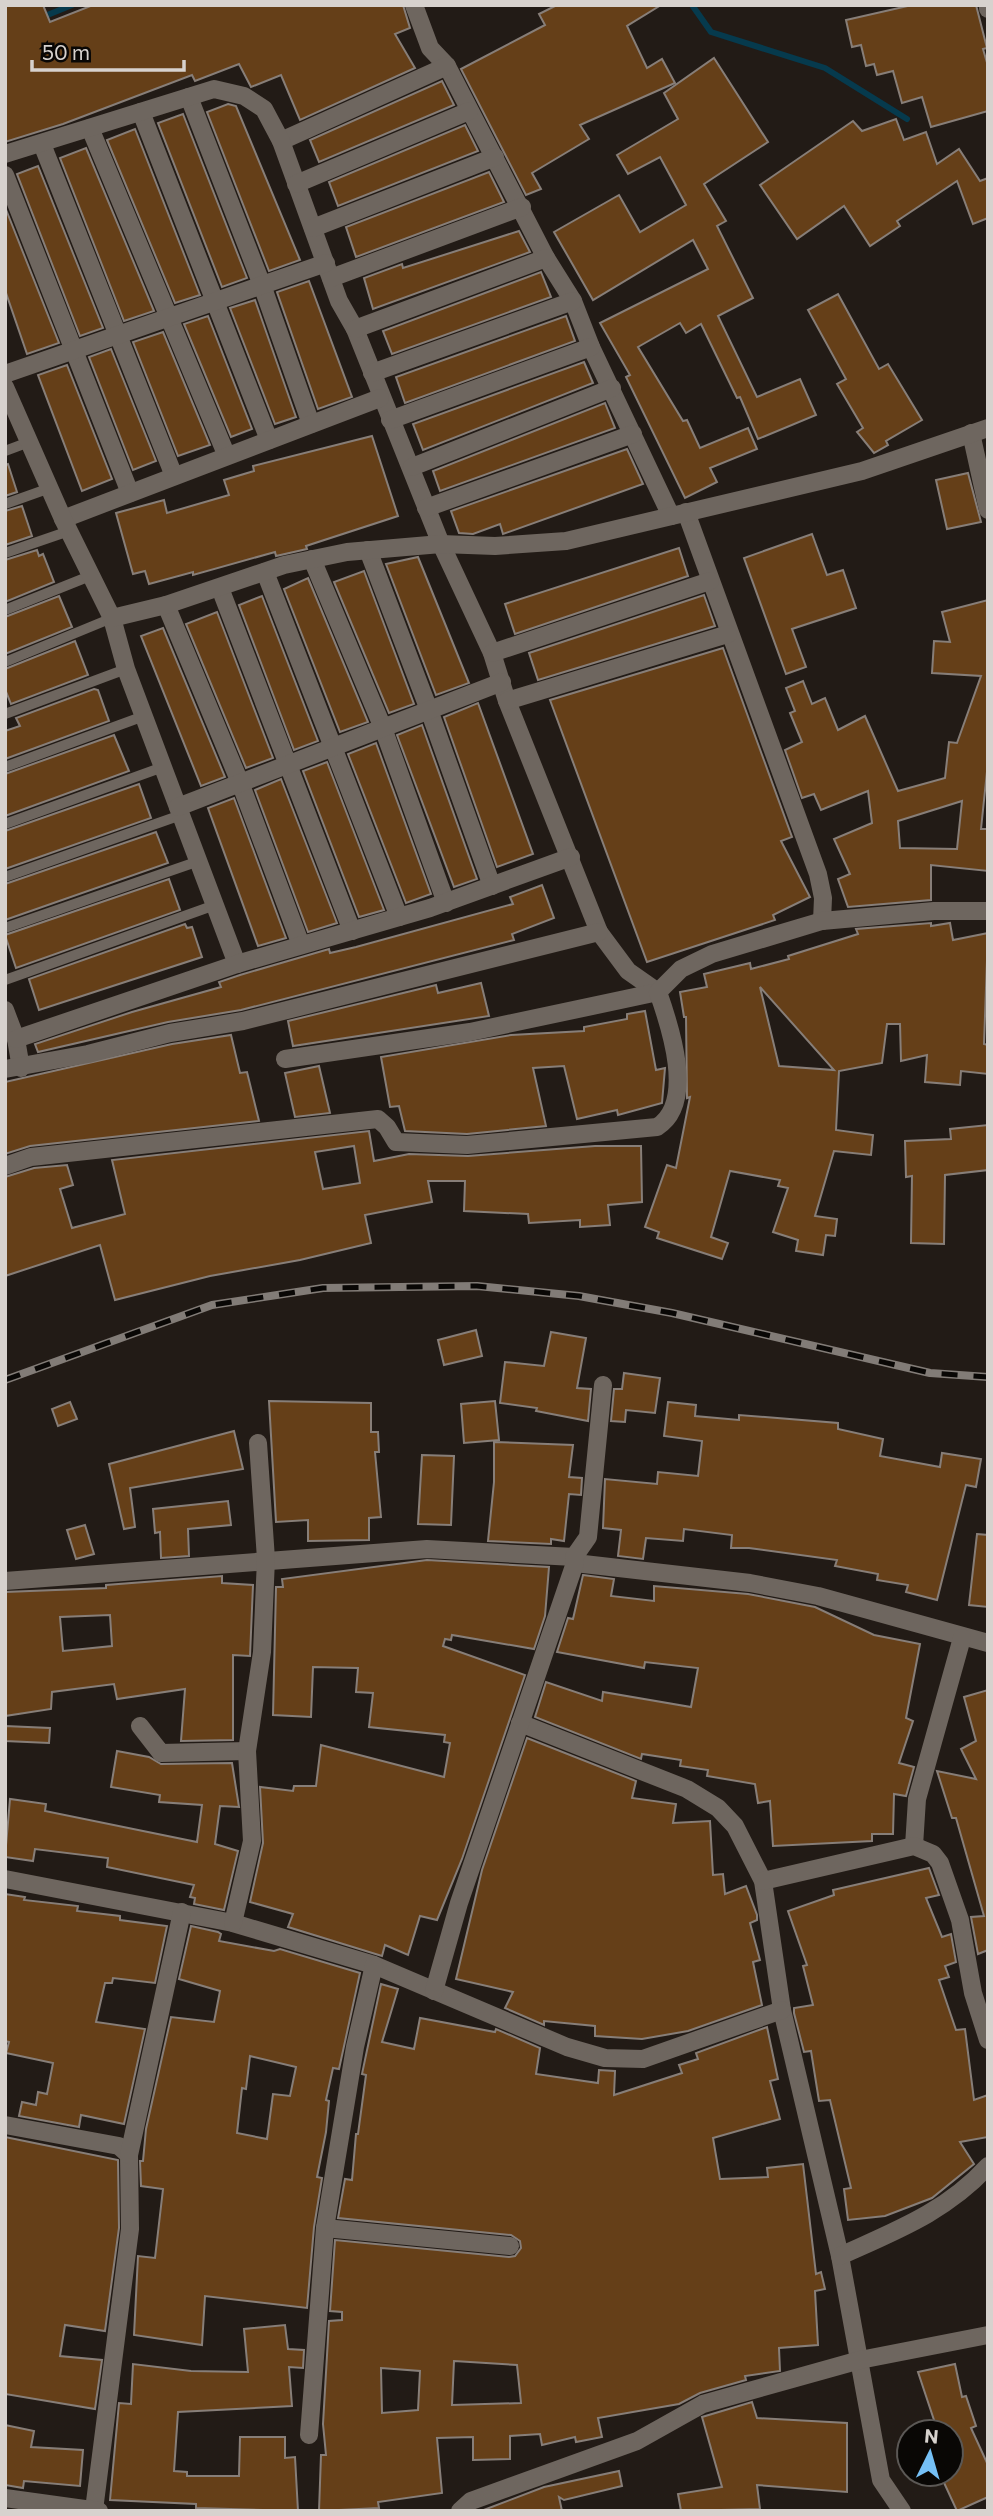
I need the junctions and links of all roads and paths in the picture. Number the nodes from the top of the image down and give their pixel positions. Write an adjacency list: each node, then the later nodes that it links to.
1 (414, 5): 2 (street)
2 (447, 66): 4 (street); 7 (street)
3 (188, 97): 5 (street); 7 (street); 17 (street)
4 (469, 111): 10 (street); 12 (street)
5 (141, 112): 6 (street); 18 (street)
6 (90, 128): 8 (street); 20 (street)
7 (281, 141): 12 (street)
8 (42, 144): 9 (street); 22 (street)
9 (5, 154)
10 (495, 157): 13 (street); 14 (street)
11 (5, 174): 24 (street)
12 (296, 184): 14 (street)
13 (522, 208): 15 (street); 16 (street)
14 (313, 228): 16 (street)
15 (546, 258): 19 (street); 21 (street)
16 (328, 270): 17 (street); 21 (street)
17 (262, 285): 18 (street); 31 (street)
18 (216, 301): 20 (street); 34 (street)
19 (573, 301): 23 (street); 25 (street)
20 (170, 318): 22 (street); 37 (street)
21 (355, 329): 25 (street)
22 (119, 336): 24 (street); 39 (street)
23 (591, 347): 28 (street); 30 (street)
24 (75, 352): 26 (street); 41 (street)
25 (372, 373): 29 (street)
26 (5, 374)
27 (5, 387): 35 (street)
28 (611, 388): 33 (street); 38 (street)
29 (380, 398): 30 (street); 31 (street)
30 (390, 420): 38 (street)
31 (311, 424): 34 (street)
32 (979, 431): 44 (street); 45 (street)
33 (632, 434): 43 (street); 45 (street)
34 (269, 440): 37 (street)
35 (29, 442): 36 (lane); 40 (street)
36 (5, 451)
37 (226, 454): 39 (street)
38 (412, 467): 43 (street)
39 (174, 476): 41 (street)
40 (50, 488): 42 (lane); 46 (street)
41 (130, 493): 46 (street)
42 (5, 504)
43 (426, 508): 47 (street)
44 (988, 510)
45 (678, 514): 47 (street); 53 (street)
46 (66, 524): 49 (lane); 52 (street)
47 (441, 544): 48 (street); 59 (street)
48 (368, 550): 50 (street); 64 (street)
49 (5, 553)
50 (312, 559): 51 (street); 67 (street)
51 (265, 572): 54 (street); 68 (street)
52 (90, 576): 56 (lane); 57 (street)
53 (710, 580): 58 (street); 59 (street)
54 (220, 588): 55 (street); 69 (street)
55 (166, 605): 57 (street); 72 (street)
56 (5, 610)
57 (112, 618): 60 (lane); 61 (street)
58 (728, 634): 63 (street); 83 (street)
59 (492, 653): 62 (street)
60 (5, 662)
61 (126, 669): 65 (lane); 66 (street)
62 (502, 682): 63 (street); 64 (street)
63 (507, 701): 75 (street)
64 (429, 710): 67 (street); 78 (street)
65 (5, 714)
66 (144, 716): 70 (lane); 71 (street)
67 (383, 728): 68 (street); 79 (street)
68 (335, 746): 69 (street); 82 (street)
69 (287, 765): 72 (street); 85 (street)
70 (5, 767)
71 (163, 767): 73 (street); 74 (lane)
72 (241, 785): 73 (street); 87 (street)
73 (180, 811): 76 (street); 77 (lane)
74 (5, 824)
75 (570, 857): 78 (street); 86 (street)
76 (199, 861): 80 (street); 84 (lane)
77 (5, 877)
78 (492, 886): 79 (street)
79 (446, 903): 82 (street)
80 (215, 905): 88 (street); 89 (lane)
81 (988, 911): 83 (street)
82 (399, 917): 85 (street)
83 (822, 921): 90 (street)
84 (5, 928)
85 (352, 931): 87 (street)
86 (599, 932): 90 (street); 94 (street)
87 (301, 945): 88 (street)
88 (237, 964): 92 (street)
89 (5, 980)
90 (657, 992): 93 (street); 95 (street)
91 (5, 1010): 92 (street)
92 (16, 1039): 94 (street)
93 (285, 1059)
94 (13, 1068)
95 (5, 1166)
96 (603, 1385): 99 (street)
97 (258, 1443): 98 (street)
98 (266, 1559): 99 (street); 100 (street); 105 (street)
99 (575, 1560): 101 (street); 103 (street)
100 (5, 1581)
101 (962, 1638): 102 (street); 106 (street)
102 (988, 1643)
103 (520, 1723): 108 (street); 112 (street)
104 (140, 1726): 105 (street)
105 (247, 1751): 110 (street)
106 (914, 1846): 108 (street); 114 (street)
107 (5, 1879): 109 (street)
108 (763, 1881): 113 (street)
109 (182, 1912): 110 (street); 116 (street)
110 (233, 1923): 111 (street)
111 (374, 1965): 112 (street); 118 (street)
112 (433, 1991): 113 (street)
113 (782, 2010): 120 (street)
114 (988, 2040)
115 (5, 2125): 116 (street)
116 (129, 2155): 125 (street)
117 (988, 2166): 120 (street)
118 (325, 2228): 119 (street); 123 (street)
119 (510, 2246)
120 (839, 2256): 122 (street)
121 (988, 2335): 122 (street)
122 (860, 2360): 127 (street); 128 (street)
123 (309, 2435)
124 (5, 2498): 125 (street)
125 (93, 2510): 126 (street)
126 (99, 2511)
127 (460, 2511)
128 (902, 2511)

